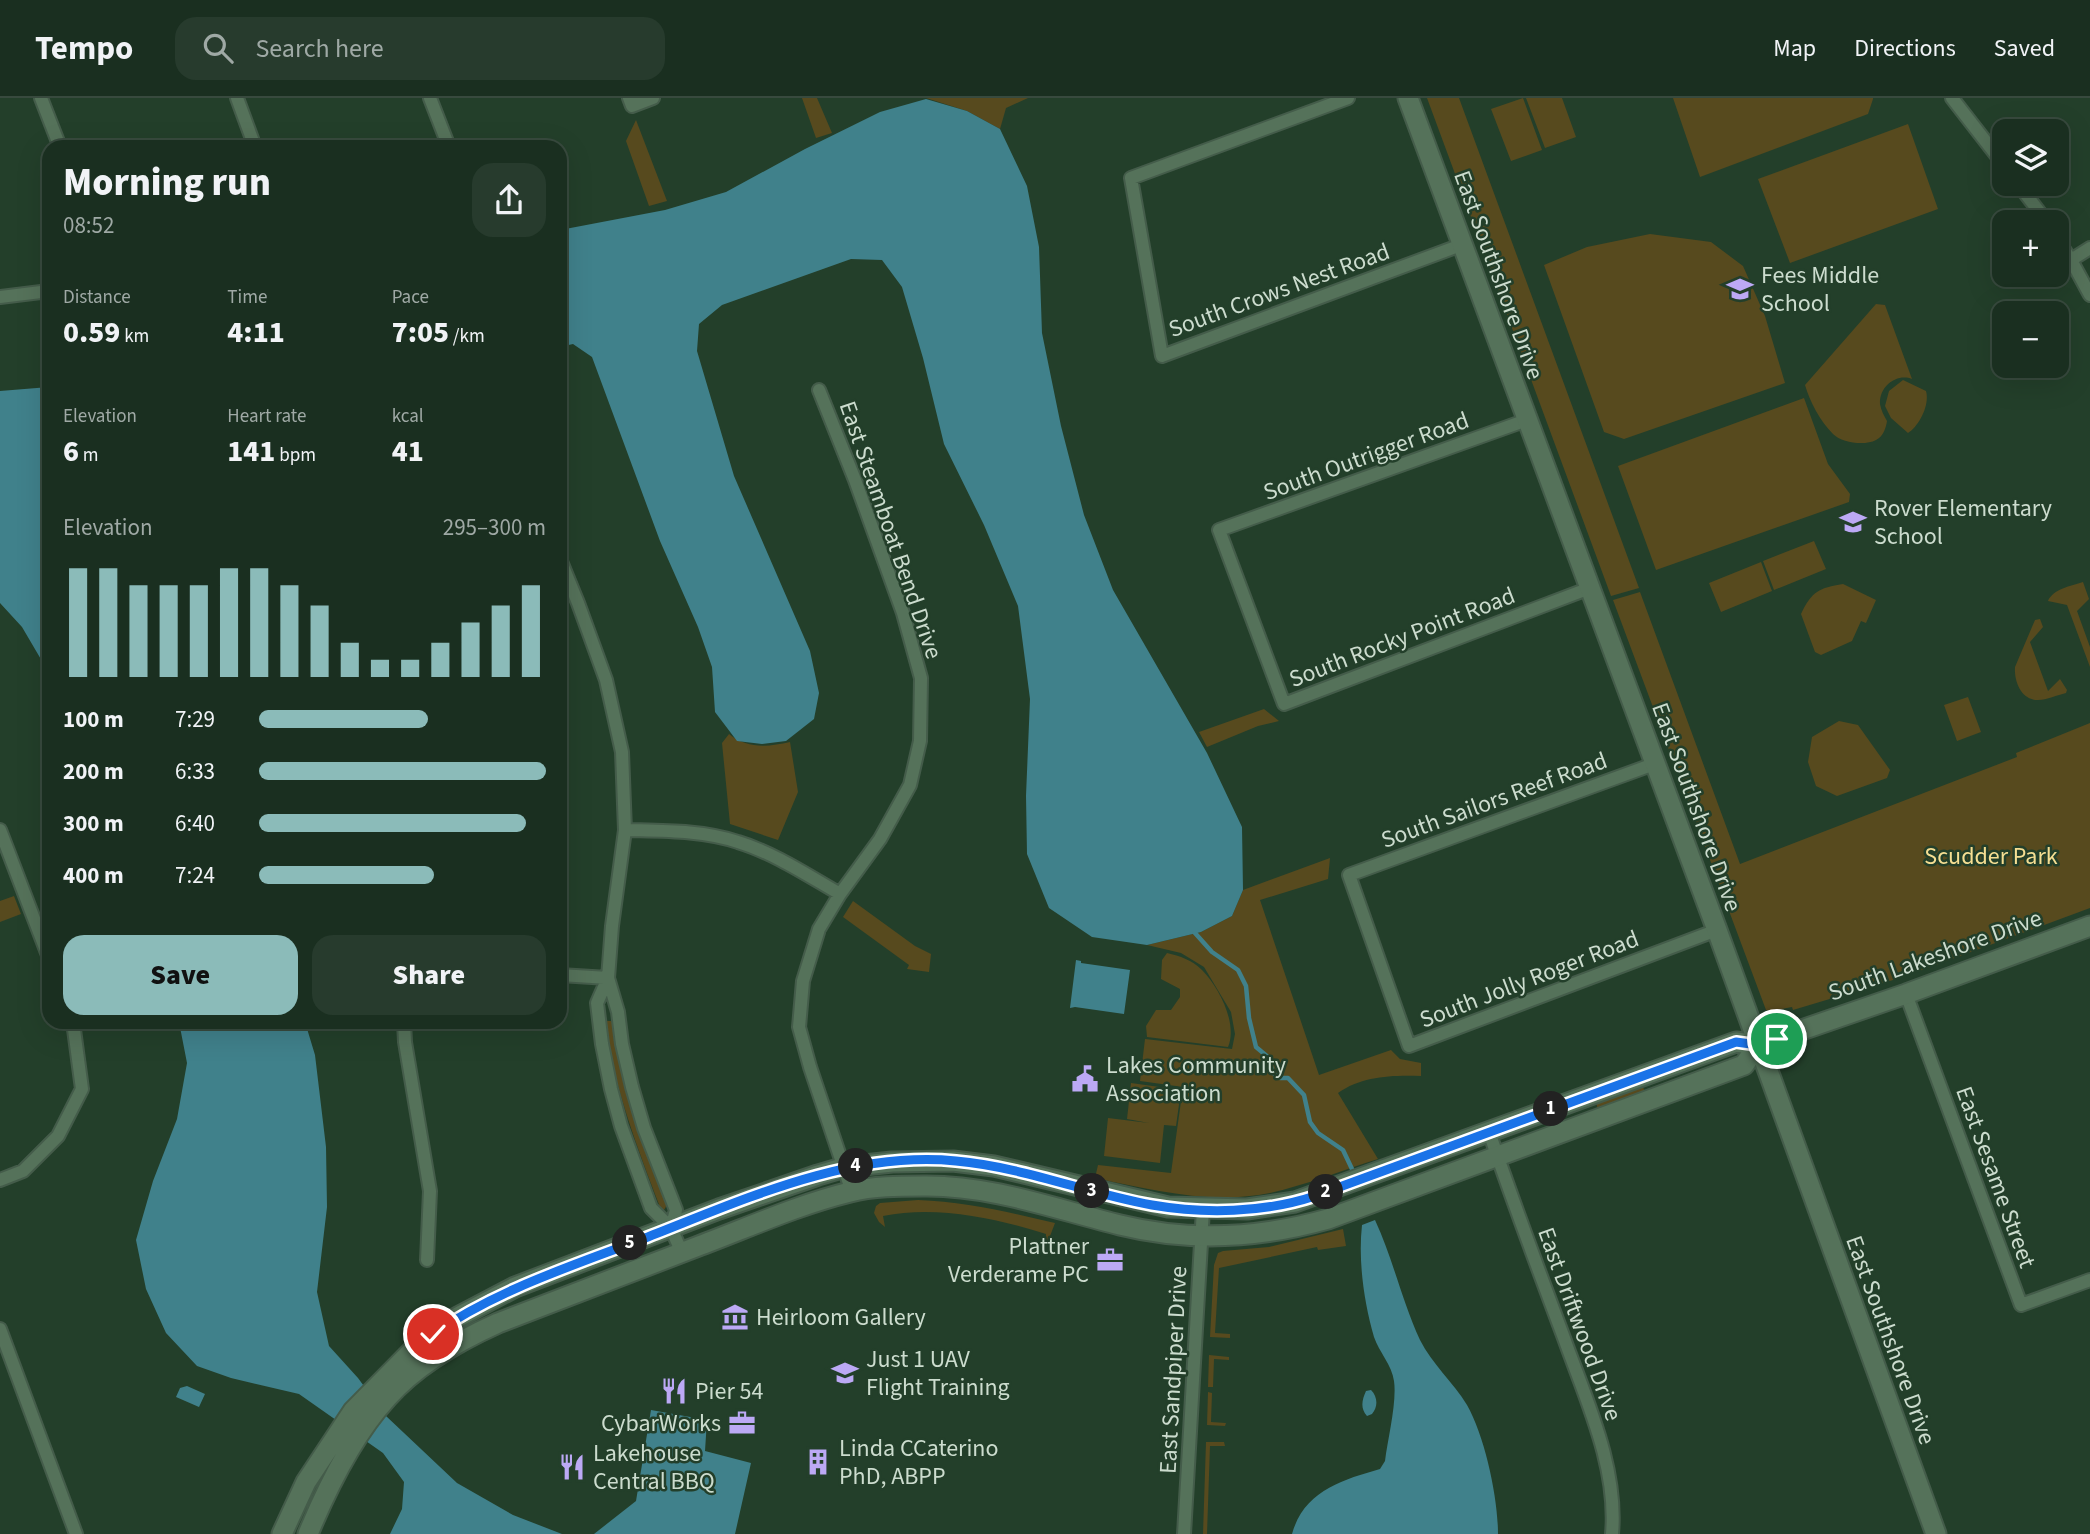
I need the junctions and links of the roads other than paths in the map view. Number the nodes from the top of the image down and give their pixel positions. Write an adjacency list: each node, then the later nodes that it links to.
1 (41, 98): 9 (street)
2 (237, 98): 10 (street)
3 (430, 98): 11 (street)
4 (653, 98): 8 (street)
5 (1348, 98): 15 (street, South Crows Nest Road)
6 (1408, 98): 15 (street, East Southshore Drive)
7 (1952, 98): 12 (street)
8 (630, 102)
9 (57, 140)
10 (252, 140)
11 (446, 140)
12 (1992, 150)
13 (2027, 196): 14 (street)
14 (2038, 210)
15 (1461, 245): 23 (street, East Southshore Drive)
16 (2090, 248): 18 (street)
17 (2069, 257): 18 (street)
18 (2071, 260): 20 (street)
19 (42, 291): 21 (street)
20 (2090, 295)
21 (0, 297)
22 (819, 390): 31 (street, East Steamboat Bend Drive)
23 (1527, 420): 24 (street, South Outrigger Road); 26 (street, East Southshore Drive)
24 (1219, 530): 26 (street, South Rocky Point Road)
25 (567, 577): 29 (street)
26 (1590, 588): 27 (street, East Southshore Drive)
27 (1654, 764): 30 (street, South Sailors Reef Road); 33 (street, East Southshore Drive)
28 (0, 830): 34 (street)
29 (625, 830): 31 (street); 36 (street)
30 (1349, 875): 33 (street, South Jolly Roger Road)
31 (840, 894): 43 (street, East Steamboat Bend Drive)
32 (2090, 926): 37 (street, South Lakeshore Drive)
33 (1717, 930): 40 (street, East Southshore Drive)
34 (42, 940)
35 (567, 975): 36 (street)
36 (608, 978): 49 (street); 49 (street)
37 (1906, 994): 40 (street, South Lakeshore Drive); 53 (street, East Sesame Street)
38 (75, 1029): 44 (street)
39 (404, 1029): 52 (street)
40 (1758, 1045): 41 (street, South Lakeshore Drive); 42 (street, South Lakeshore Drive); 62 (street, East Southshore Drive)
41 (1489, 1132): 42 (street, East Driftwood Drive); 47 (street, South Lakeshore Drive)
42 (1497, 1157): 50 (street, South Lakeshore Drive); 61 (street, East Driftwood Drive)
43 (845, 1167): 45 (street, South Lakeshore Drive); 46 (street, East Steamboat Bend Drive); 49 (street, South Lakeshore Drive)
44 (0, 1180)
45 (1080, 1188): 47 (street, South Lakeshore Drive); 48 (street)
46 (852, 1192): 48 (street, South Lakeshore Drive); 51 (street, South Lakeshore Drive)
47 (1203, 1209): 50 (street, East Sandpiper Drive)
48 (1073, 1212): 50 (street, South Lakeshore Drive)
49 (671, 1228): 51 (street); 55 (street, South Lakeshore Drive)
50 (1202, 1236): 60 (street, East Sandpiper Drive)
51 (682, 1252): 55 (street, South Lakeshore Drive)
52 (427, 1259)
53 (2090, 1280)
54 (0, 1329): 57 (street)
55 (381, 1393): 56 (street, South Lakeshore Drive)
56 (341, 1444): 58 (street, South Lakeshore Drive); 59 (street, South Lakeshore Drive)
57 (76, 1534)
58 (282, 1534)
59 (308, 1534)
60 (1184, 1534)
61 (1612, 1534)
62 (1936, 1534)

